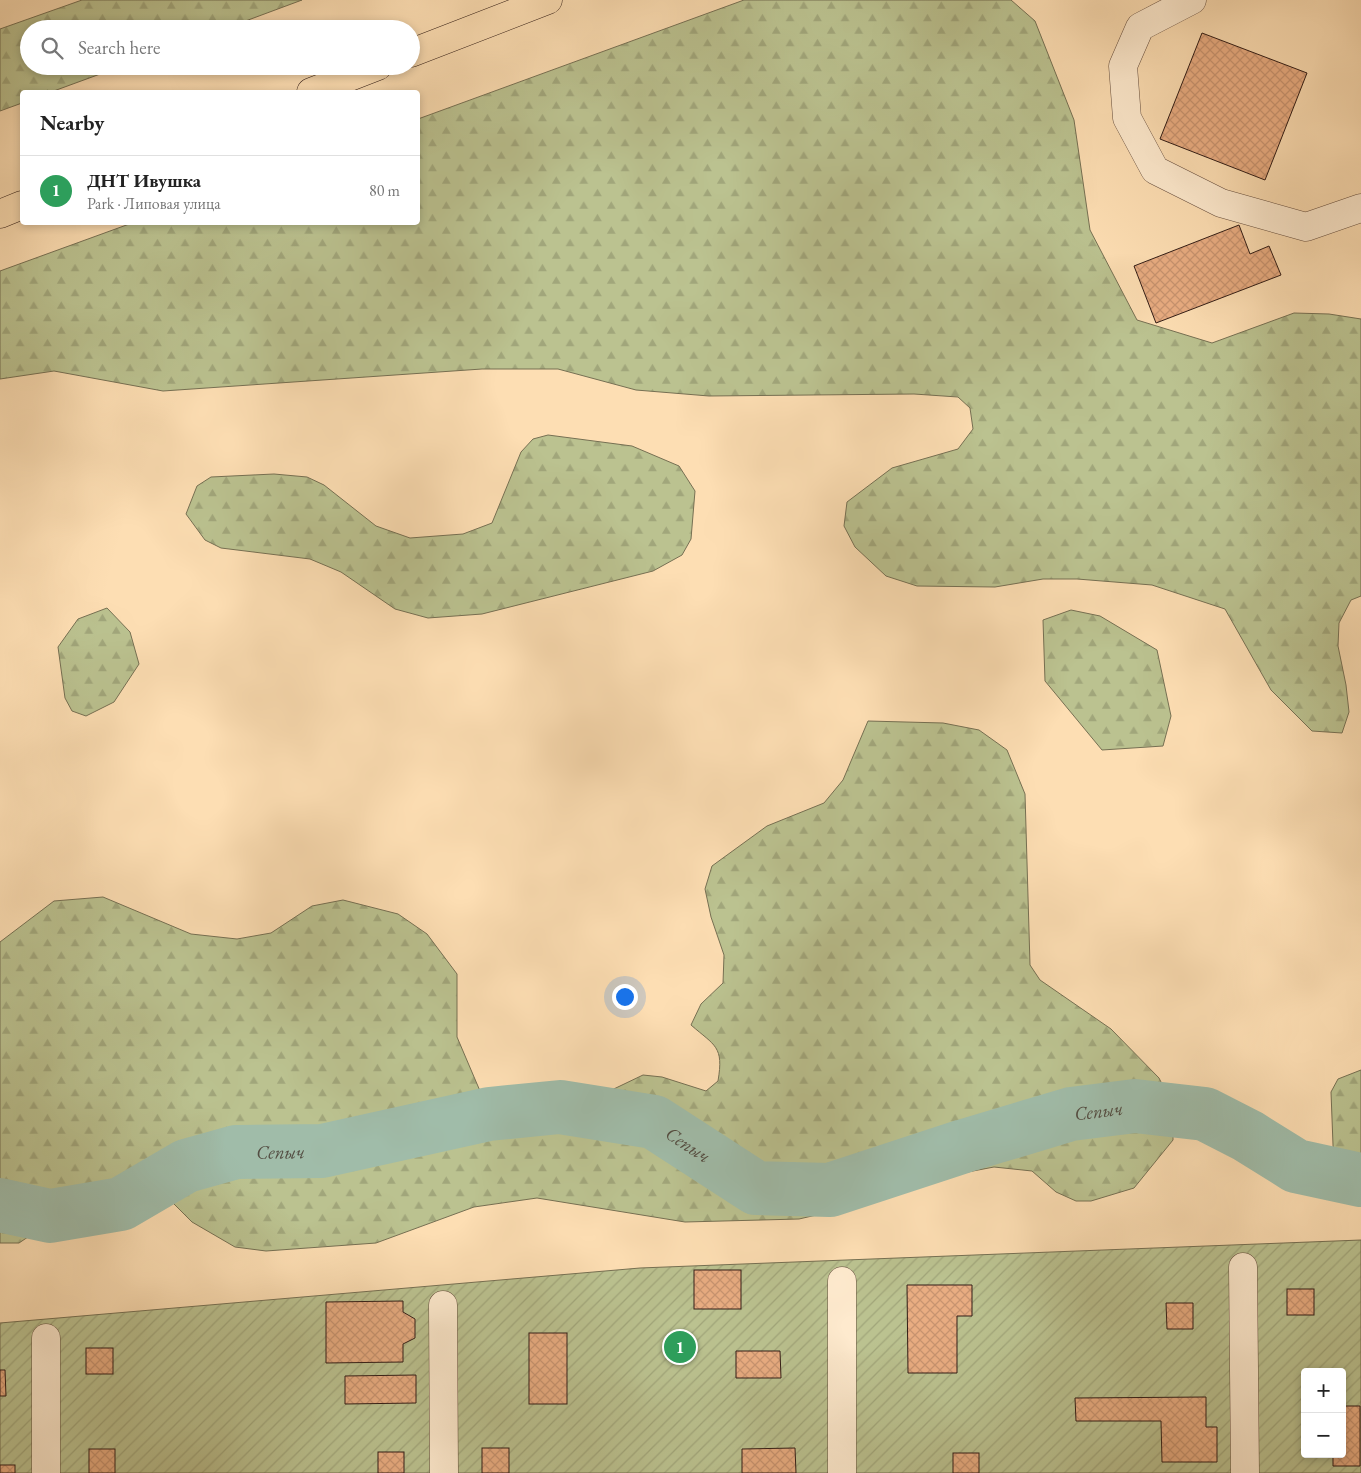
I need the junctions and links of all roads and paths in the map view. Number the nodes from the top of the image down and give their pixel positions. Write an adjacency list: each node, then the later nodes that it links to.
1 (548, 0): 3 (main road)
2 (1192, 0): 7 (street)
3 (420, 50)
4 (355, 75): 5 (main road)
5 (316, 90)
6 (20, 207): 8 (main road)
7 (1361, 208)
8 (0, 214)
9 (1244, 1267): 16 (street)
10 (842, 1281): 15 (street)
11 (443, 1305): 14 (street)
12 (46, 1338): 13 (street)
13 (46, 1473)
14 (444, 1473)
15 (842, 1473)
16 (1245, 1473)

